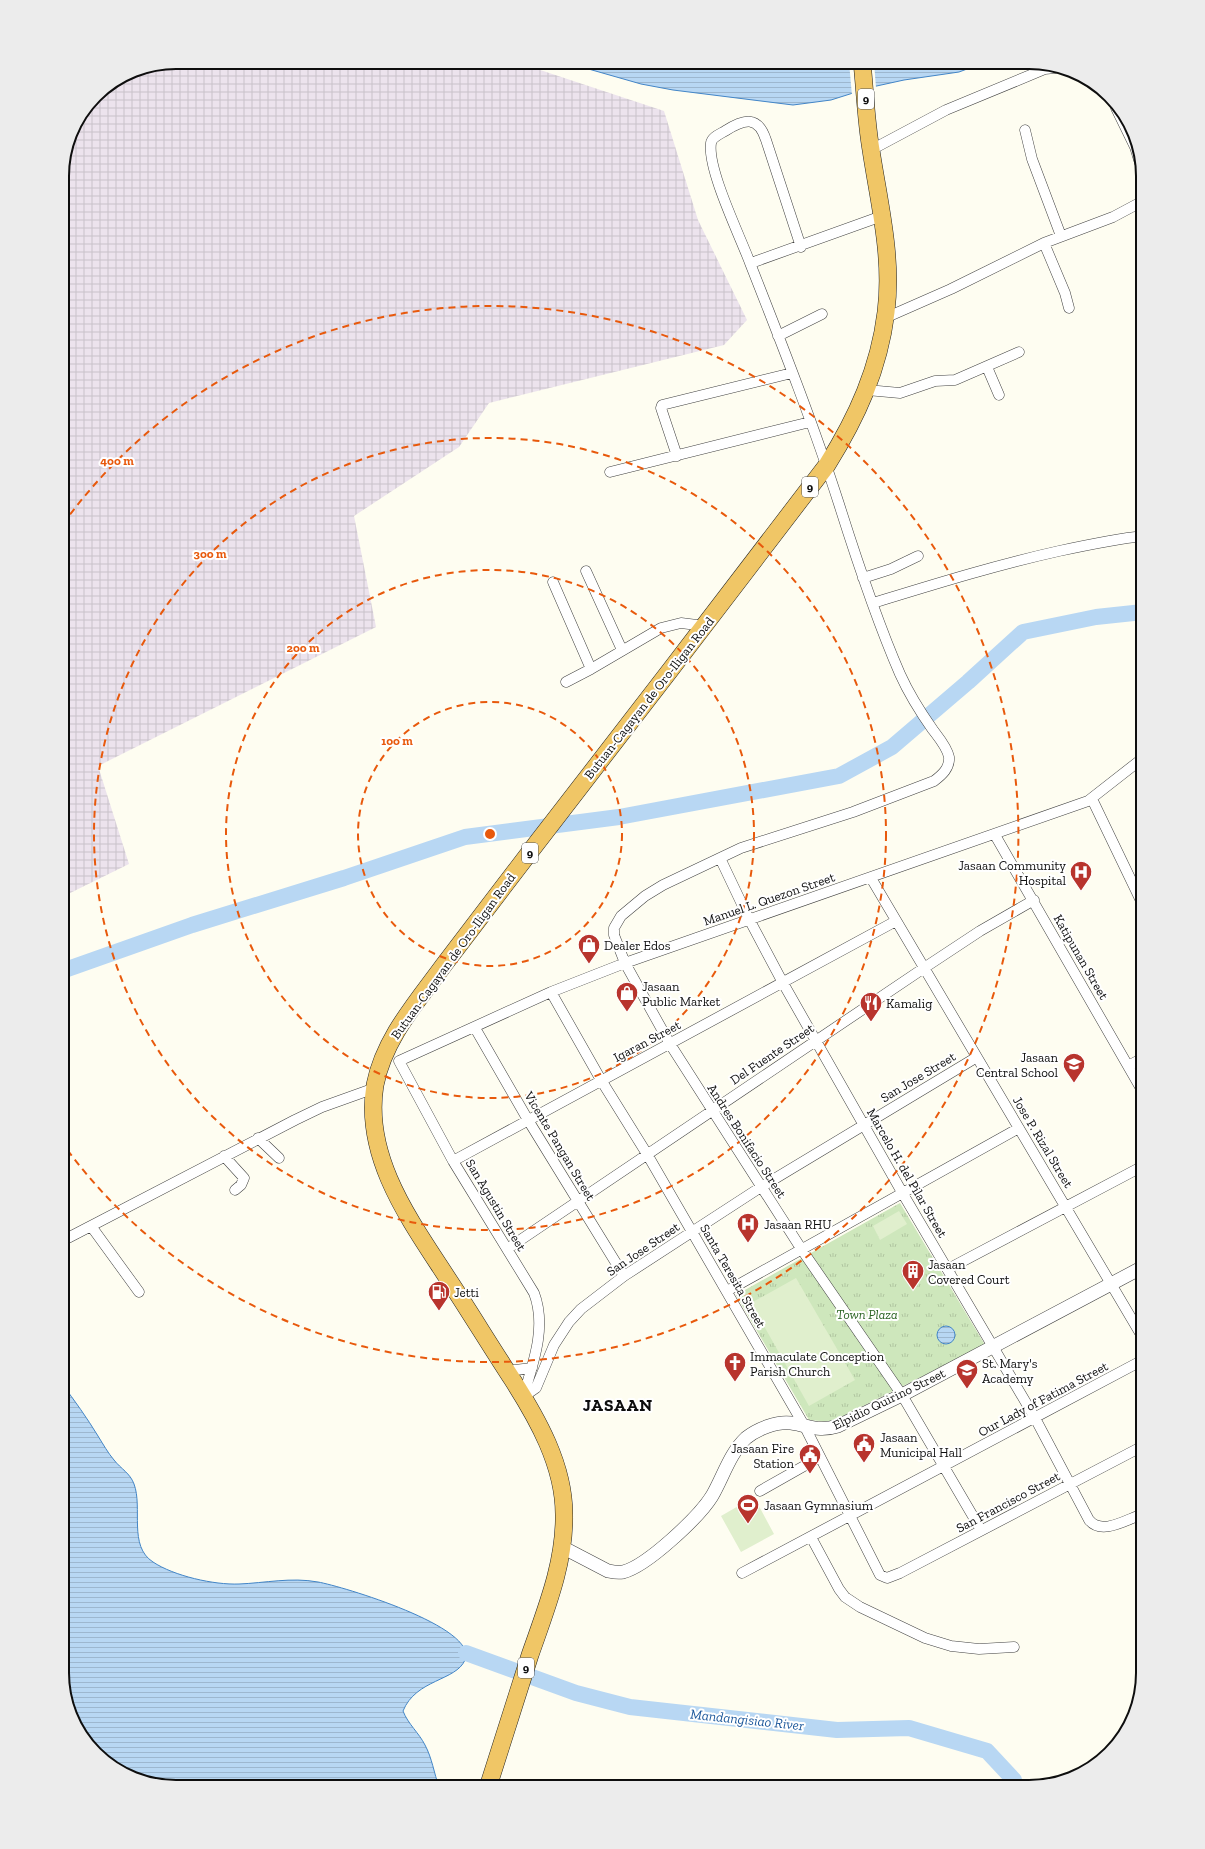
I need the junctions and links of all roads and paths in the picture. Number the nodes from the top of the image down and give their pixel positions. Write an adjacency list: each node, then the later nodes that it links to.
1 (863, 69): 4 (highway, Butuan-Cagayan de Oro-Iligan Road / 9)
2 (1043, 70): 4 (street)
3 (1025, 130): 7 (street)
4 (870, 143): 6 (highway, Butuan-Cagayan de Oro-Iligan Road / 9)
5 (1136, 205): 7 (street)
6 (882, 216): 9 (street); 13 (highway, Butuan-Cagayan de Oro-Iligan Road / 9)
7 (1062, 236): 8 (street)
8 (1044, 243): 11 (street); 13 (street)
9 (801, 246): 10 (street); 10 (street, Andres Bonifacio Street)
10 (751, 263): 14 (street, Andres Bonifacio Street)
11 (1069, 308)
12 (822, 314): 14 (street)
13 (885, 318): 18 (highway, Butuan-Cagayan de Oro-Iligan Road / 9)
14 (778, 336): 17 (street, Andres Bonifacio Street)
15 (1019, 352): 16 (street)
16 (987, 367): 18 (street); 19 (street)
17 (792, 373): 20 (street, Andres Bonifacio Street); 21 (street)
18 (867, 390): 22 (highway, Butuan-Cagayan de Oro-Iligan Road / 9)
19 (999, 395)
20 (810, 422): 21 (street); 22 (street, Andres Bonifacio Street)
21 (677, 456): 23 (street)
22 (827, 465): 27 (street, Andres Bonifacio Street); 30 (highway, Butuan-Cagayan de Oro-Iligan Road / 9)
23 (610, 472)
24 (1136, 537): 29 (street)
25 (918, 556): 27 (street)
26 (586, 571): 31 (street)
27 (863, 578): 29 (street, Andres Bonifacio Street)
28 (553, 582): 32 (street)
29 (873, 603): 37 (street, Andres Bonifacio Street)
30 (705, 626): 31 (street); 51 (highway, Butuan-Cagayan de Oro-Iligan Road / 9)
31 (622, 650): 32 (street)
32 (591, 669): 33 (street)
33 (566, 682)
34 (1136, 762): 35 (street, Manuel L. Quezon Street)
35 (1092, 799): 36 (street, Manuel L. Quezon Street); 39 (street)
36 (995, 835): 38 (street, Manuel L. Quezon Street); 40 (street, Katipunan Street)
37 (720, 858): 41 (street, Marcelo H. del Pilar Street); 43 (street, Andres Bonifacio Street)
38 (871, 878): 41 (street, Manuel L. Quezon Street); 42 (street, Jose P. Rizal Street)
39 (1136, 890)
40 (1034, 900): 44 (street, Del Fuente Street); 53 (street, Katipunan Street)
41 (749, 919): 43 (street, Manuel L. Quezon Street); 45 (street, Marcelo H. del Pilar Street)
42 (896, 920): 44 (street, Jose P. Rizal Street); 45 (street, Igaran Street)
43 (625, 964): 46 (street, Manuel L. Quezon Street); 49 (street, Andres Bonifacio Street)
44 (924, 968): 48 (street, Del Fuente Street); 50 (street, Jose P. Rizal Street)
45 (783, 983): 48 (street, Marcelo H. del Pilar Street); 49 (street, Igaran Street)
46 (551, 992): 47 (street, Manuel L. Quezon Street); 54 (street, Santa Teresita Street)
47 (475, 1028): 51 (street, Manuel L. Quezon Street); 58 (street, Vicente Pangan Street)
48 (816, 1040): 57 (street, Del Fuente Street); 59 (street, Marcelo H. del Pilar Street)
49 (670, 1044): 54 (street, Igaran Street); 57 (street, Andres Bonifacio Street)
50 (977, 1057): 59 (street, San Jose Street); 60 (street, Jose P. Rizal Street)
51 (391, 1059): 56 (highway, Butuan-Cagayan de Oro-Iligan Road / 9); 65 (street, San Agustin Street)
52 (1136, 1062): 53 (street)
53 (1128, 1066): 55 (street, Katipunan Street)
54 (601, 1080): 58 (street, Igaran Street); 62 (street, Santa Teresita Street)
55 (1136, 1080)
56 (375, 1088): 61 (street); 87 (highway, Butuan-Cagayan de Oro-Iligan Road / 9)
57 (712, 1110): 62 (street, Del Fuente Street); 67 (street, Andres Bonifacio Street)
58 (528, 1120): 65 (street, Igaran Street); 70 (street, Vicente Pangan Street)
59 (864, 1125): 67 (street, San Jose Street); 69 (street, Marcelo H. del Pilar Street)
60 (1019, 1128): 69 (street); 71 (street, Jose P. Rizal Street)
61 (258, 1138): 63 (street); 64 (street)
62 (647, 1154): 70 (street, Del Fuente Street); 73 (street, Santa Teresita Street)
63 (224, 1156): 68 (street); 72 (street)
64 (279, 1158)
65 (454, 1161): 75 (street, San Agustin Street)
66 (1136, 1170): 71 (street)
67 (761, 1187): 73 (street, San Jose Street); 76 (street, Andres Bonifacio Street)
68 (235, 1190)
69 (903, 1194): 76 (street); 77 (street, Marcelo H. del Pilar Street)
70 (578, 1201): 75 (street, Del Fuente Street); 79 (street, Vicente Pangan Street)
71 (1066, 1206): 77 (street); 80 (street, Jose P. Rizal Street)
72 (91, 1226): 74 (street); 82 (street)
73 (693, 1231): 79 (street, San Jose Street); 81 (street, Santa Teresita Street)
74 (69, 1237)
75 (508, 1249): 86 (street, San Agustin Street)
76 (802, 1250): 81 (street); 88 (street, Andres Bonifacio Street)
77 (948, 1269): 84 (street, Marcelo H. del Pilar Street)
78 (1136, 1272): 80 (street, Elpidio Quirino Street)
79 (624, 1276): 89 (street, San Jose Street)
80 (1111, 1285): 83 (street, Jose P. Rizal Street); 84 (street, Elpidio Quirino Street)
81 (727, 1291): 91 (street, Santa Teresita Street)
82 (139, 1292)
83 (1136, 1326)
84 (994, 1347): 88 (street, Elpidio Quirino Street); 90 (street, Marcelo H. del Pilar Street)
85 (1136, 1364): 90 (street, Our Lady of Fatima Street)
86 (532, 1368): 87 (street); 89 (street, San Agustin Street)
87 (507, 1371): 89 (highway, Butuan-Cagayan de Oro-Iligan Road / 9)
88 (902, 1395): 91 (street, Elpidio Quirino Street); 94 (street, Andres Bonifacio Street)
89 (523, 1397): 101 (highway, Butuan-Cagayan de Oro-Iligan Road / 9)
90 (1035, 1418): 94 (street, Our Lady of Fatima Street); 95 (street, Marcelo H. del Pilar Street)
91 (805, 1427): 93 (street, Santa Teresita Street); 101 (street, Elpidio Quirino Street)
92 (1136, 1450): 95 (street, San Francisco Street)
93 (820, 1457): 96 (street); 97 (street, Santa Teresita Street)
94 (945, 1467): 97 (street, Our Lady of Fatima Street); 99 (street, Andres Bonifacio Street)
95 (1070, 1484): 98 (street, Marcelo H. del Pilar Street); 99 (street, San Francisco Street)
96 (760, 1492)
97 (849, 1515): 100 (street, Our Lady of Fatima Street); 103 (street, Santa Teresita Street)
98 (1136, 1516)
99 (981, 1530): 103 (street, San Francisco Street)
100 (811, 1537): 102 (street, Our Lady of Fatima Street); 104 (street)
101 (562, 1547): 105 (highway, Butuan-Cagayan de Oro-Iligan Road / 9)
102 (742, 1573)
103 (884, 1578)
104 (1014, 1647)
105 (490, 1780)

